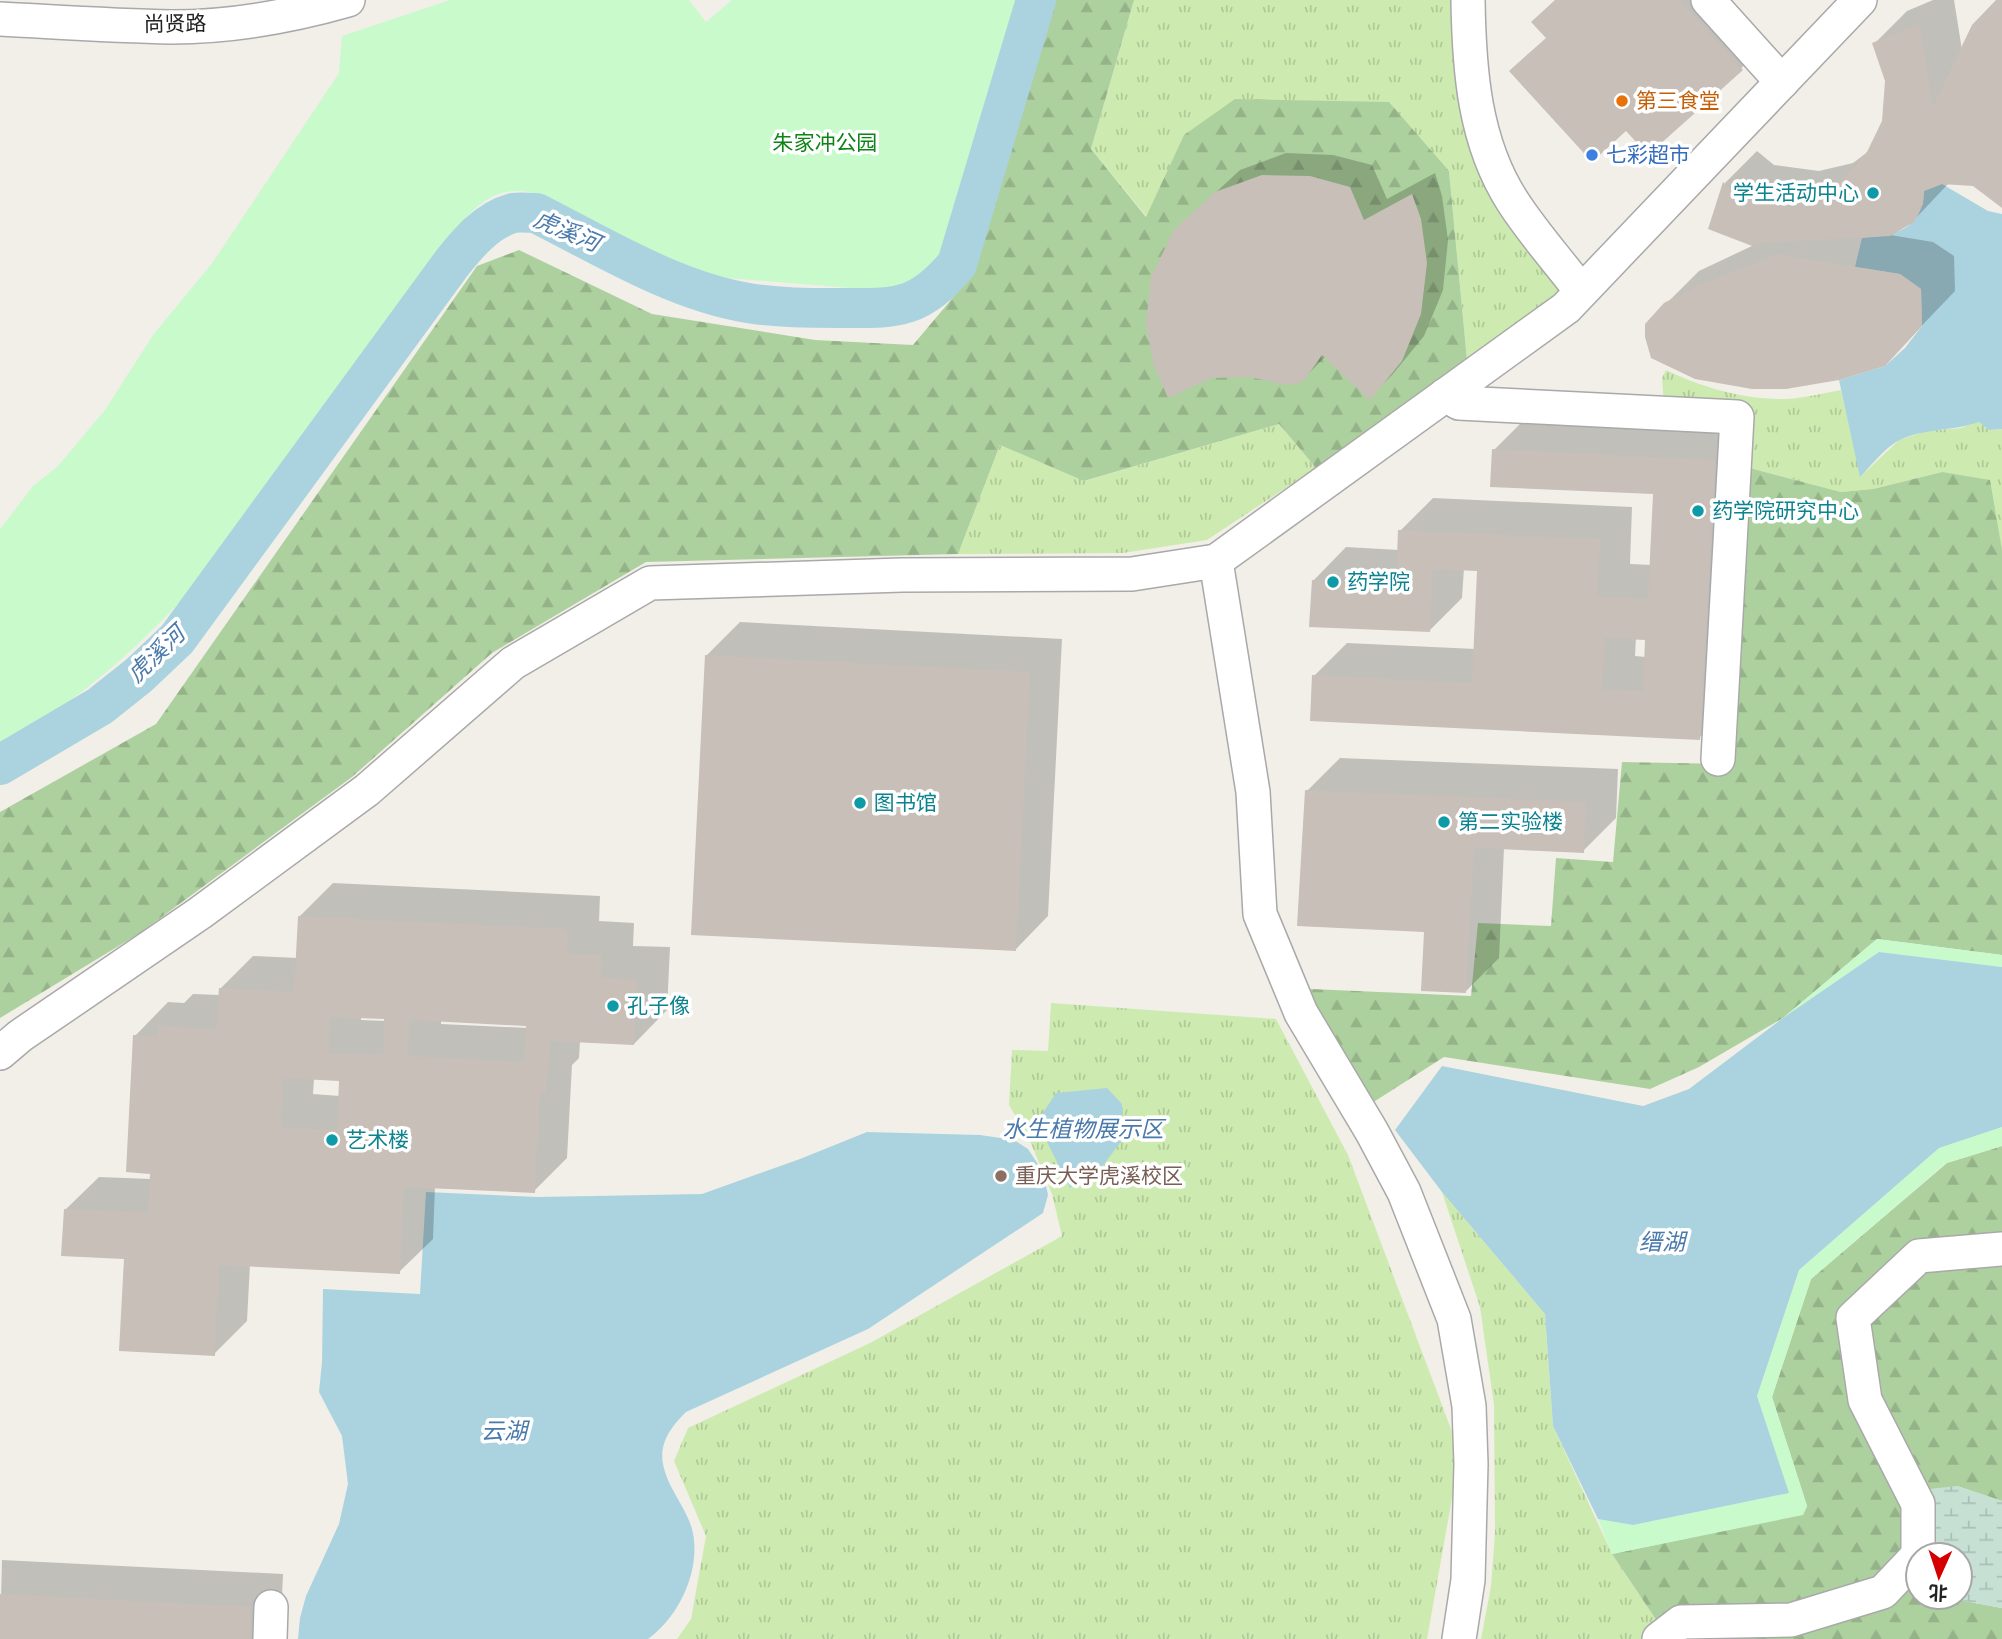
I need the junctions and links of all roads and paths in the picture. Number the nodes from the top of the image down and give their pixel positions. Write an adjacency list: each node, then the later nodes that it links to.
1 (348, 0): 5 (street, 尚贤路)
2 (1468, 0): 7 (street)
3 (1708, 0): 6 (street)
4 (1860, 0): 6 (street)
5 (0, 19)
6 (1782, 82): 7 (street)
7 (1581, 291): 8 (street)
8 (1445, 395): 9 (street); 10 (street)
9 (1216, 561): 11 (street); 15 (street)
10 (1718, 759)
11 (0, 1053)
12 (2002, 1249): 13 (street)
13 (1918, 1541)
14 (1904, 1570): 16 (street)
15 (1459, 1639)
16 (1660, 1639)

